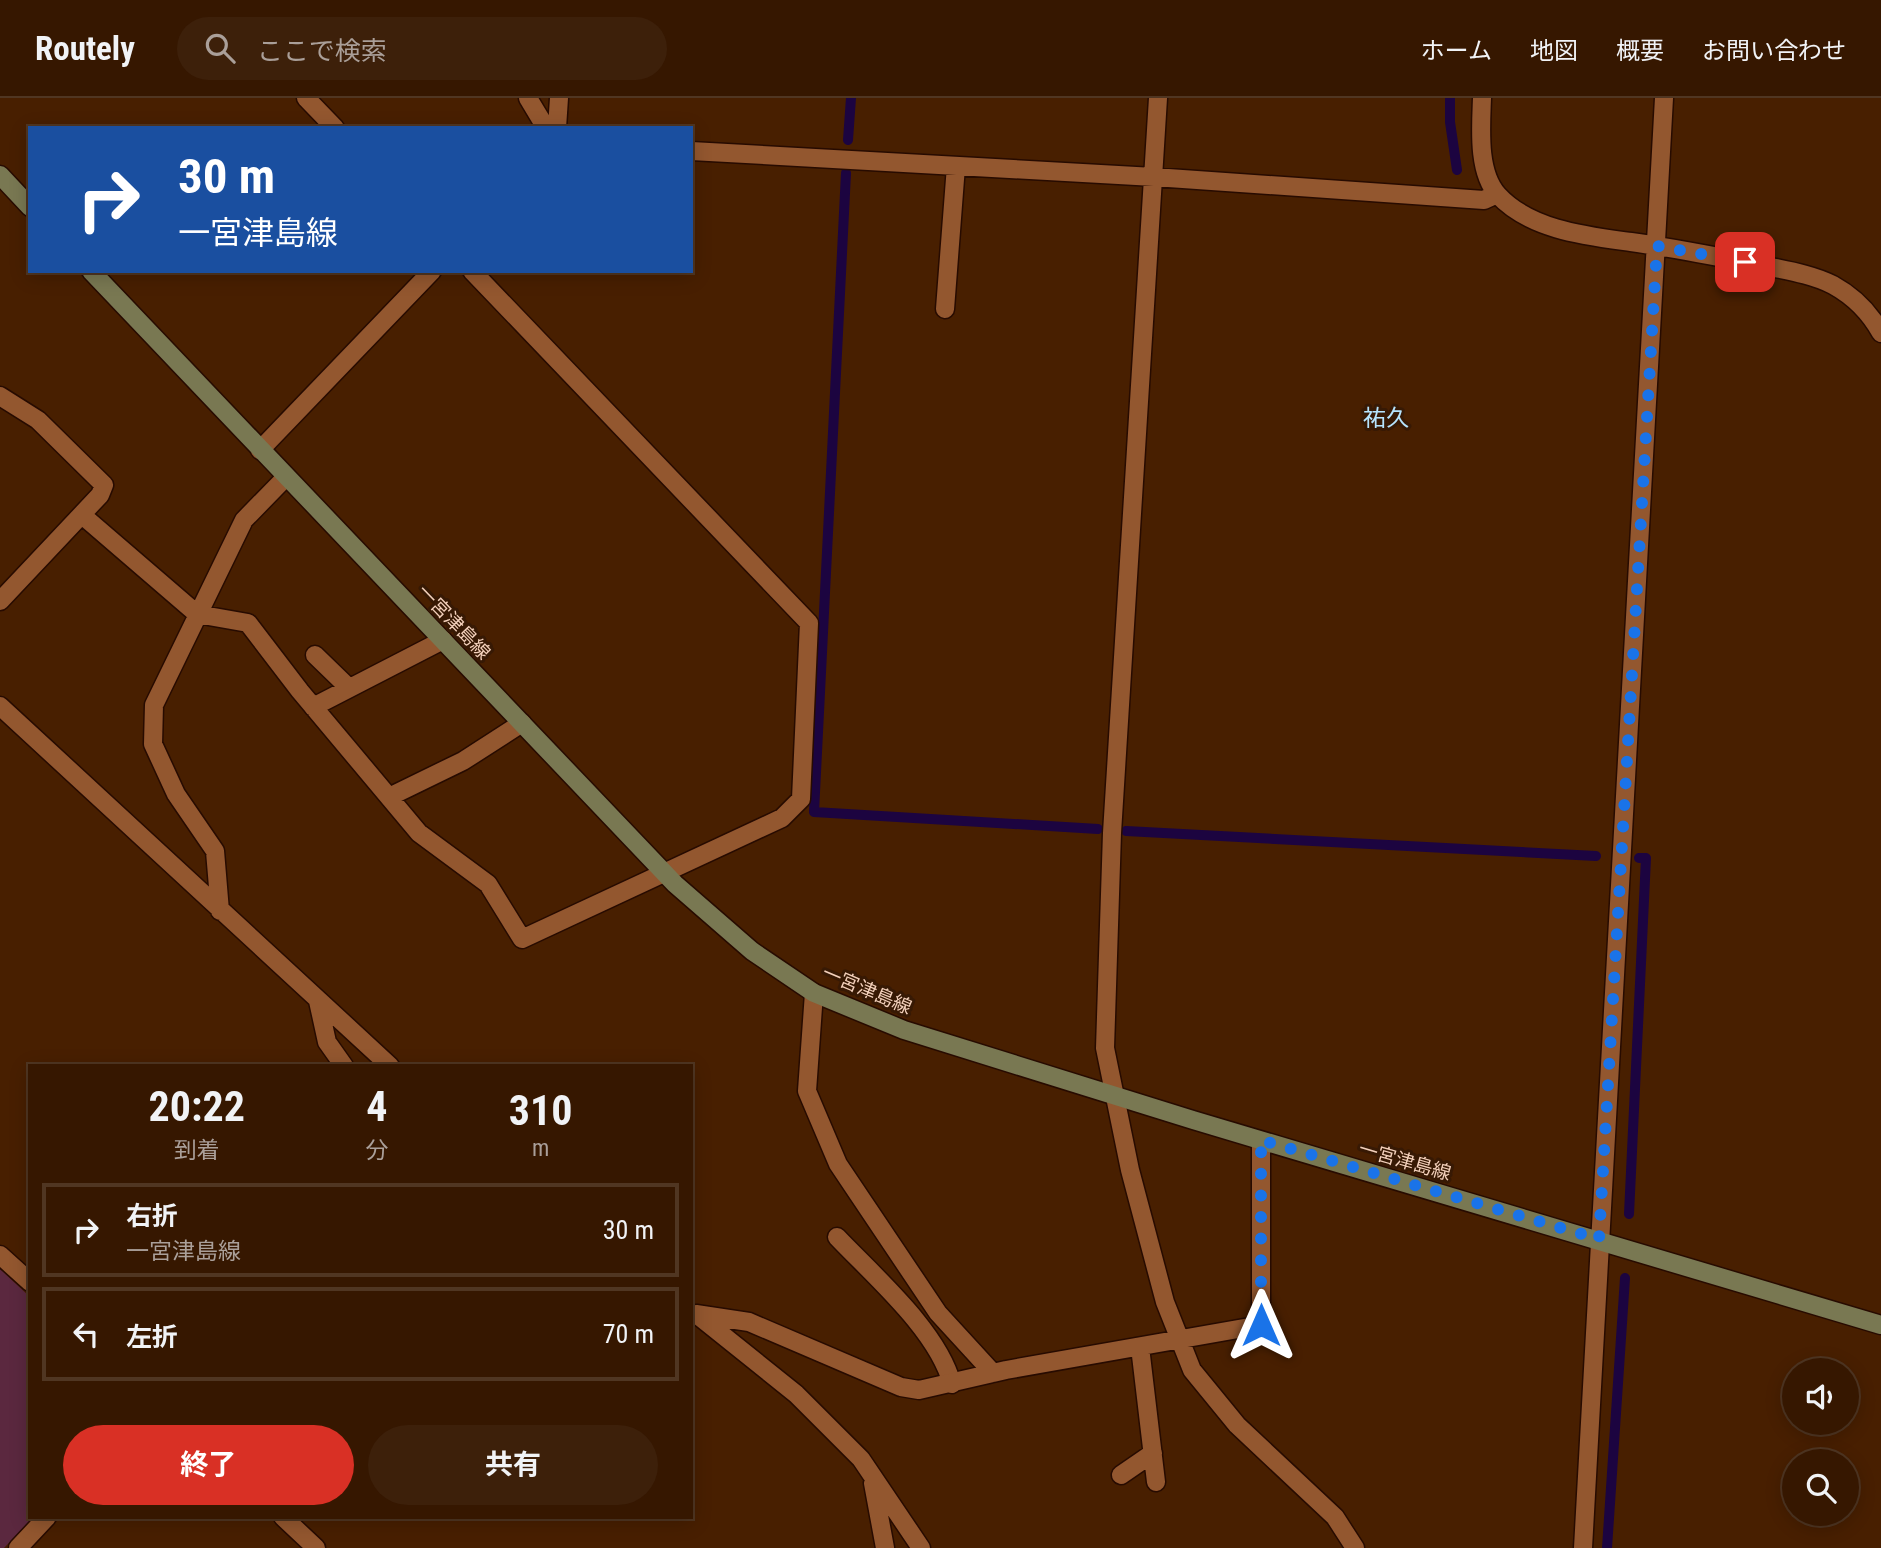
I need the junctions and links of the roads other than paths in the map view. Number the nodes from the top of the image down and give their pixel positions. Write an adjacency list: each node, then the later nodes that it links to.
1 (306, 98): 7 (street)
2 (528, 98): 8 (street)
3 (559, 98): 9 (street)
4 (1158, 98): 13 (street)
5 (1482, 98): 14 (street)
6 (1664, 98): 16 (street)
7 (333, 126)
8 (545, 126)
9 (557, 126)
10 (693, 151): 11 (street)
11 (956, 166): 13 (street); 20 (street)
12 (0, 175): 15 (main road)
13 (1154, 177): 14 (street); 41 (street)
14 (1497, 194): 16 (street)
15 (28, 205)
16 (1657, 246): 21 (street); 44 (street)
17 (93, 273): 23 (main road, 一宮津島線)
18 (430, 273): 23 (street)
19 (474, 273): 35 (street)
20 (945, 309)
21 (1879, 323)
22 (0, 396): 25 (street)
23 (260, 450): 24 (main road, 一宮津島線)
24 (286, 477): 27 (street); 28 (main road, 一宮津島線)
25 (82, 515): 26 (street); 27 (street)
26 (0, 601)
27 (197, 614): 32 (street); 36 (street)
28 (443, 640): 30 (street); 33 (main road, 一宮津島線)
29 (315, 655): 30 (street)
30 (349, 688): 32 (street)
31 (0, 706): 36 (street)
32 (313, 707): 34 (street)
33 (522, 723): 34 (street); 35 (main road, 一宮津島線)
34 (389, 797): 35 (street)
35 (665, 873): 37 (main road, 一宮津島線)
36 (220, 911): 38 (street)
37 (814, 993): 41 (main road, 一宮津島線); 51 (street)
38 (318, 1001): 39 (street); 40 (street)
39 (343, 1064)
40 (388, 1064)
41 (1112, 1095): 42 (main road, 一宮津島線); 49 (street)
42 (1261, 1140): 44 (main road, 一宮津島線); 49 (street)
43 (837, 1237): 52 (street)
44 (1599, 1239): 48 (main road, 一宮津島線); 64 (street)
45 (0, 1255): 46 (street)
46 (28, 1280)
47 (694, 1312): 52 (street); 54 (street)
48 (1881, 1325)
49 (1180, 1339): 50 (street); 63 (street)
50 (1140, 1346): 51 (street); 53 (street)
51 (993, 1373): 52 (street)
52 (952, 1384)
53 (1153, 1453): 55 (street); 56 (street)
54 (871, 1474): 61 (street); 62 (street)
55 (1121, 1475)
56 (1156, 1482)
57 (45, 1519): 59 (street)
58 (285, 1519): 60 (street)
59 (18, 1548)
60 (316, 1548)
61 (885, 1548)
62 (921, 1548)
63 (1355, 1548)
64 (1583, 1548)

